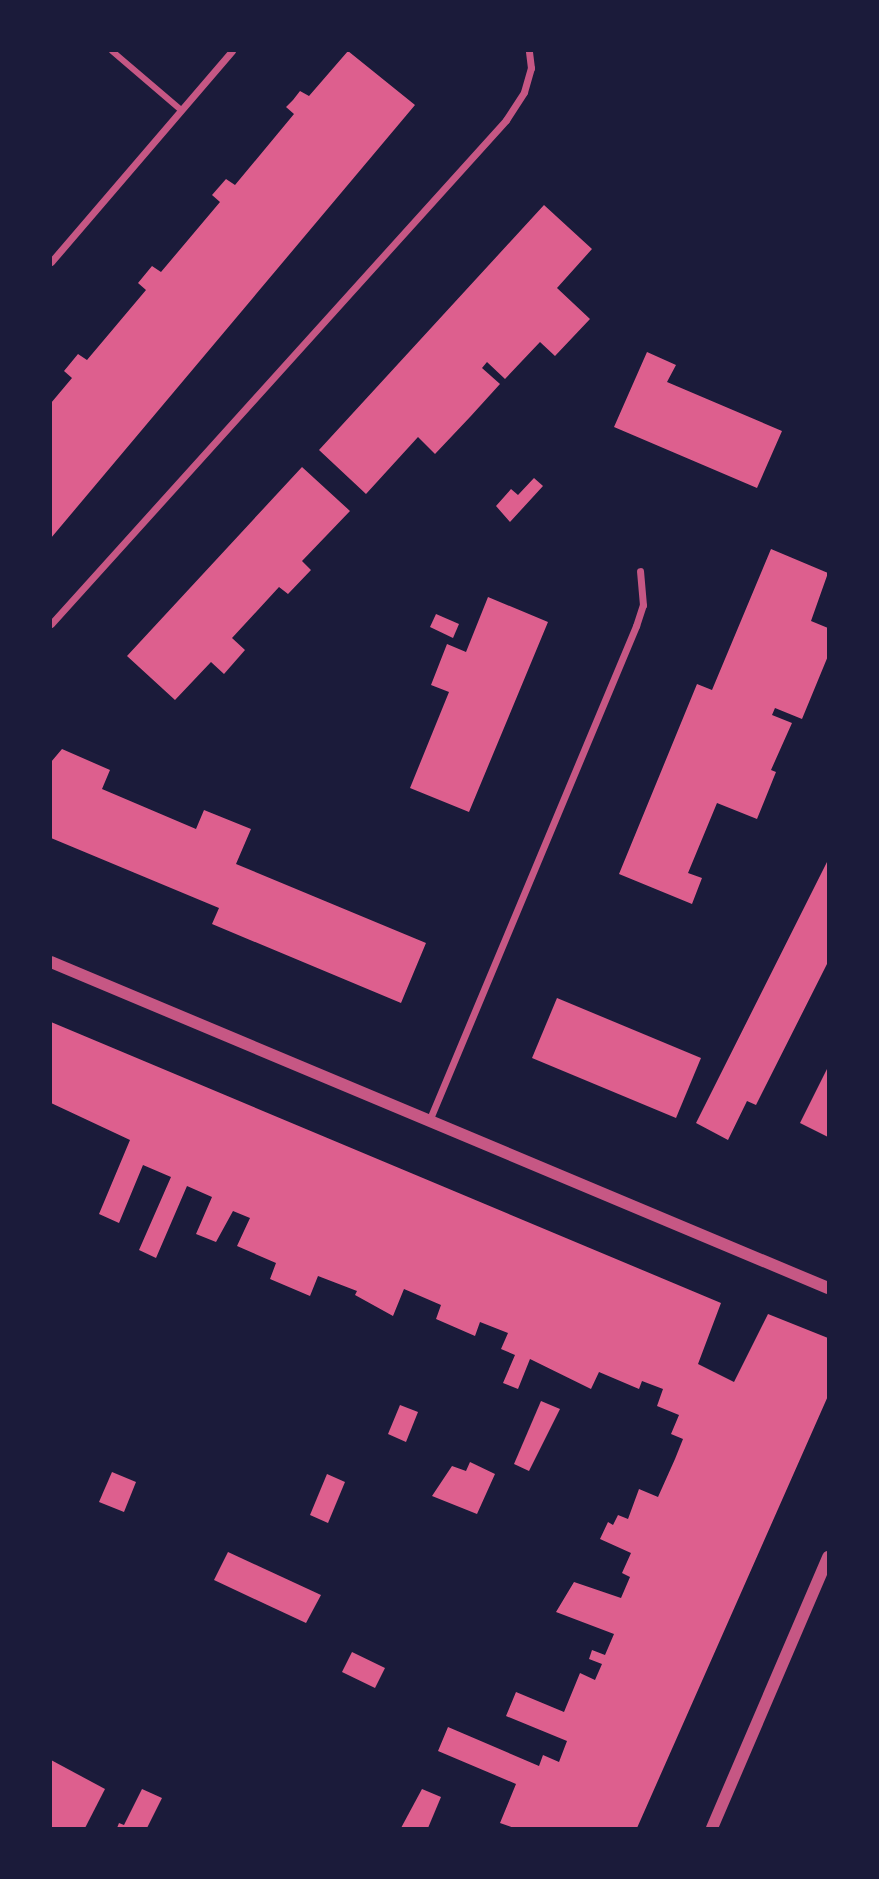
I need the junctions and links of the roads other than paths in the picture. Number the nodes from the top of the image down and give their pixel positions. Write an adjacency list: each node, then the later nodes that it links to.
1 (112, 51): 4 (street)
2 (232, 51): 4 (street)
3 (529, 51): 7 (street)
4 (181, 110): 5 (street)
5 (51, 262)
6 (640, 571): 9 (street)
7 (51, 624)
8 (51, 962): 9 (street)
9 (429, 1121): 10 (street)
10 (828, 1288)
11 (828, 1557): 12 (street)
12 (712, 1828)

